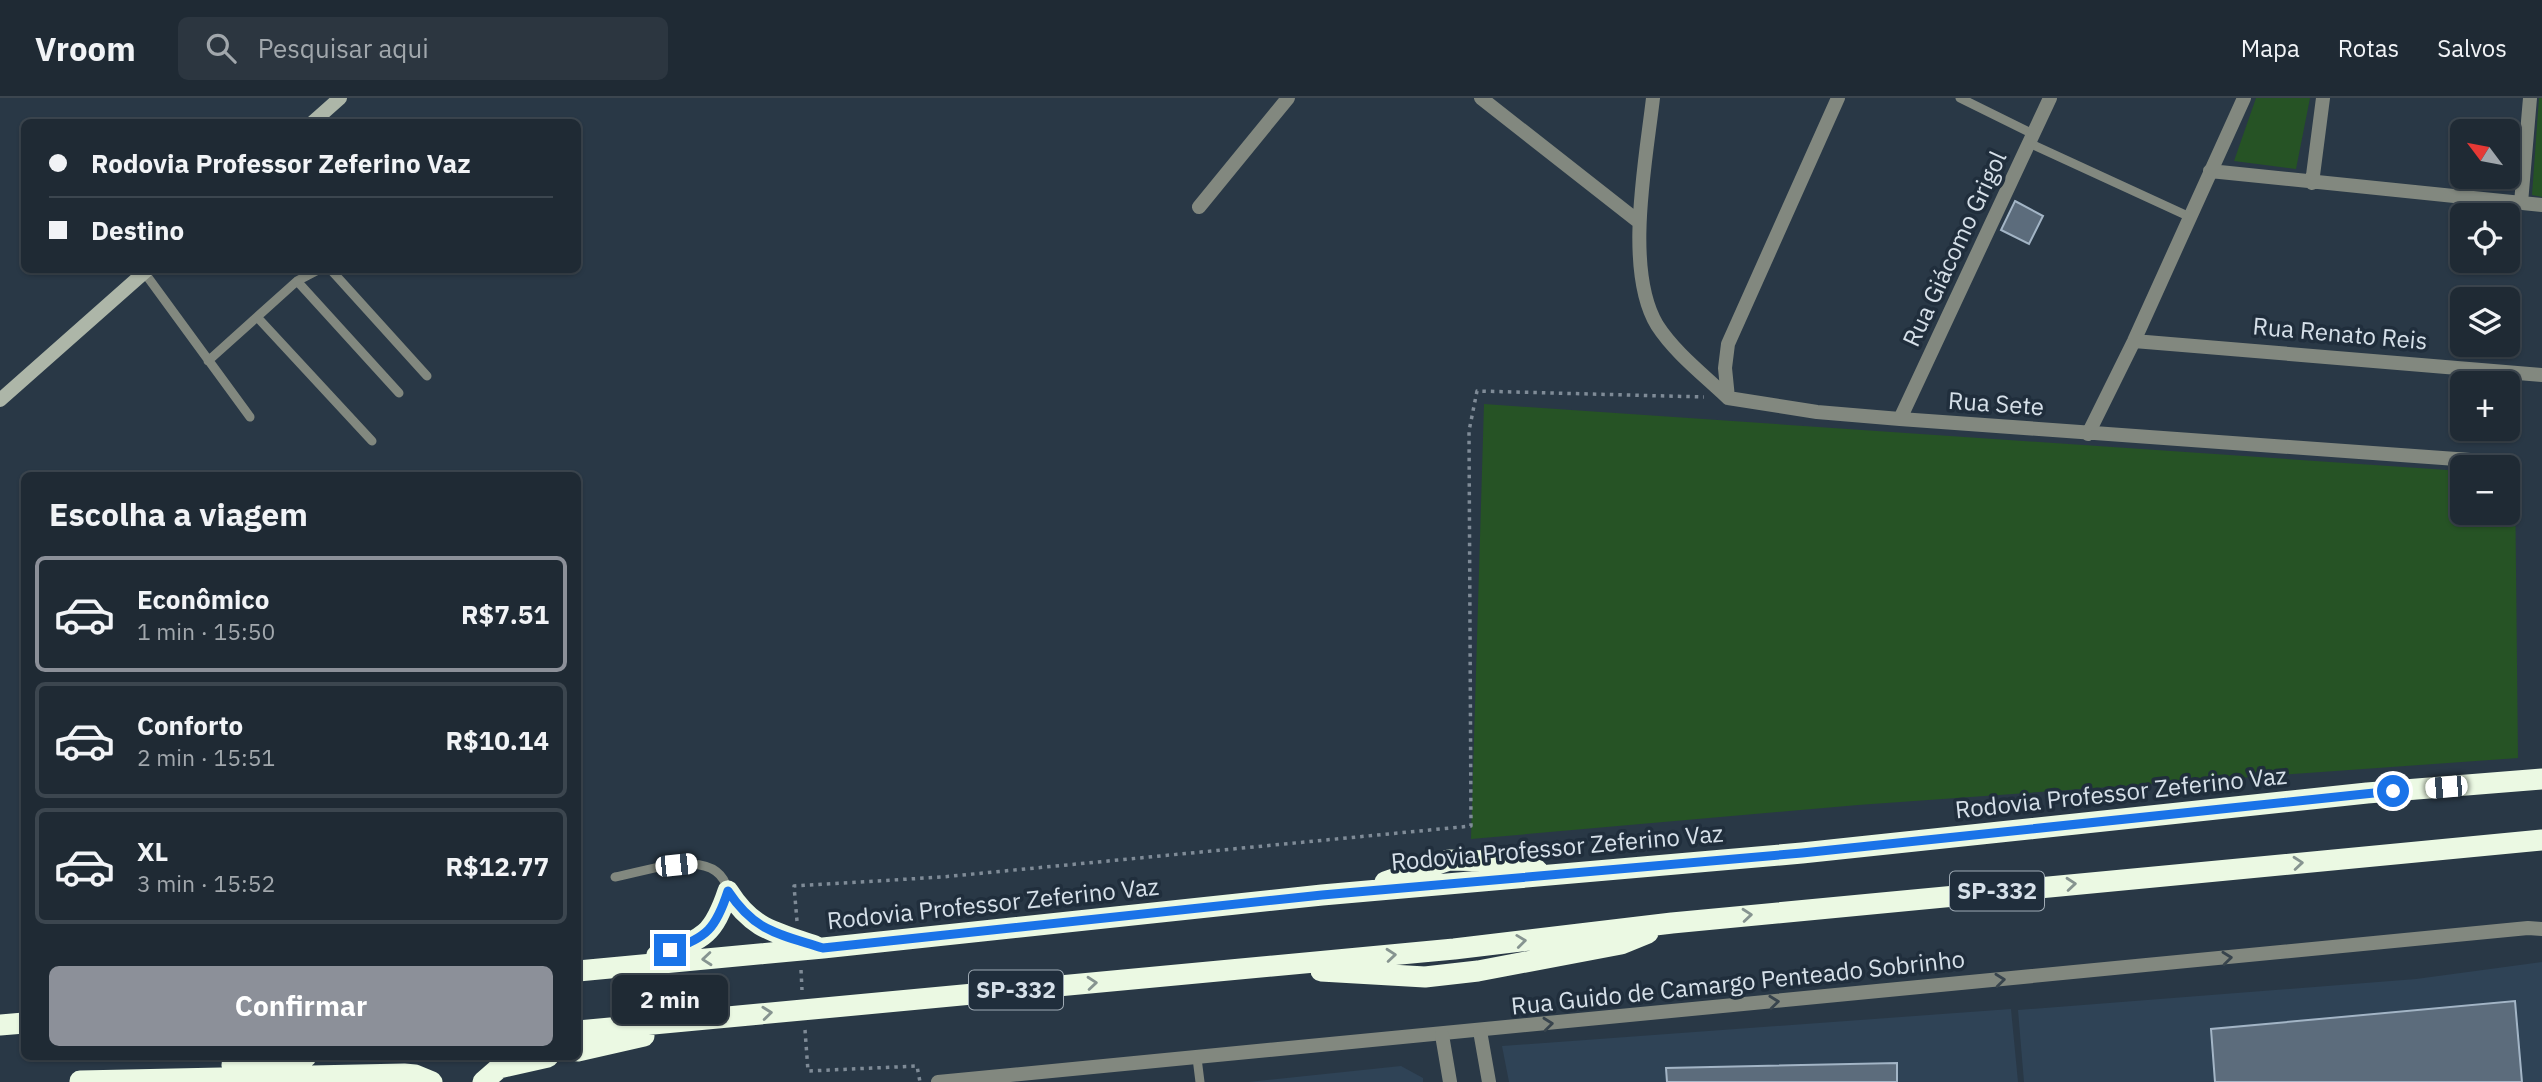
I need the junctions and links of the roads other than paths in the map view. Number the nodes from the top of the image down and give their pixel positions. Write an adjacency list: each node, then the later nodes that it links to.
1 (340, 98): 11 (main road)
2 (1288, 98): 17 (street)
3 (1481, 98): 19 (street)
4 (1653, 98): 19 (street)
5 (1838, 98): 31 (street)
6 (1960, 98): 12 (lane)
7 (2050, 98): 12 (street, Rua Giácomo Grigol)
8 (2244, 98): 13 (street)
9 (2323, 98): 14 (street)
10 (2530, 98): 15 (street)
11 (316, 119)
12 (2031, 138): 18 (lane); 34 (street, Rua Giácomo Grigol)
13 (2210, 171): 14 (street); 18 (street)
14 (2312, 183): 15 (street)
15 (2521, 203): 16 (street)
16 (2542, 205)
17 (1199, 207)
18 (2190, 217): 26 (street)
19 (1639, 222): 31 (street)
20 (144, 273): 32 (main road)
21 (147, 273): 27 (lane)
22 (312, 273): 24 (lane)
23 (334, 273): 29 (lane)
24 (297, 281): 25 (lane); 30 (lane)
25 (258, 318): 27 (lane); 36 (lane)
26 (2134, 341): 28 (street, Rua Renato Reis); 35 (street)
27 (208, 362): 33 (lane)
28 (2542, 375)
29 (427, 376)
30 (400, 393)
31 (1728, 398): 34 (street, Rua Sete)
32 (0, 400)
33 (250, 417)
34 (1900, 419): 35 (street, Rua Sete)
35 (2088, 434): 37 (street, Rua Sete)
36 (372, 442)
37 (2450, 459)
38 (2536, 777): 45 (highway, Rodovia Professor Zeferino Vaz / SP-332)
39 (2542, 840): 40 (highway, SP-332)
40 (2519, 841): 41 (highway); 48 (highway, SP-332, one-way to 40)
41 (2542, 850)
42 (615, 877): 43 (lane)
43 (728, 891): 45 (highway); 46 (highway)
44 (2542, 929): 52 (street, Rua Guido de Camargo Penteado Sobrinho, one-way to 44)
45 (823, 948): 46 (highway, Rodovia Professor Zeferino Vaz / SP-332, one-way to 46)
46 (631, 965): 47 (highway, Rodovia Professor Zeferino Vaz / SP-332)
47 (581, 971)
48 (733, 1017): 51 (highway, SP-332); 54 (highway)
49 (21, 1023): 50 (highway)
50 (0, 1026)
51 (581, 1031)
52 (1480, 1031): 53 (street, Rua Guido de Camargo Penteado Sobrinho); 64 (street)
53 (1442, 1035): 55 (street, Rua Guido de Camargo Penteado Sobrinho); 63 (street)
54 (581, 1050)
55 (1196, 1058): 61 (street, Rua Guido de Camargo Penteado Sobrinho); 62 (lane)
56 (278, 1060): 58 (highway)
57 (535, 1060): 60 (highway)
58 (73, 1082): 59 (highway)
59 (432, 1082)
60 (483, 1082)
61 (938, 1082)
62 (1200, 1082)
63 (1450, 1082)
64 (1489, 1082)

